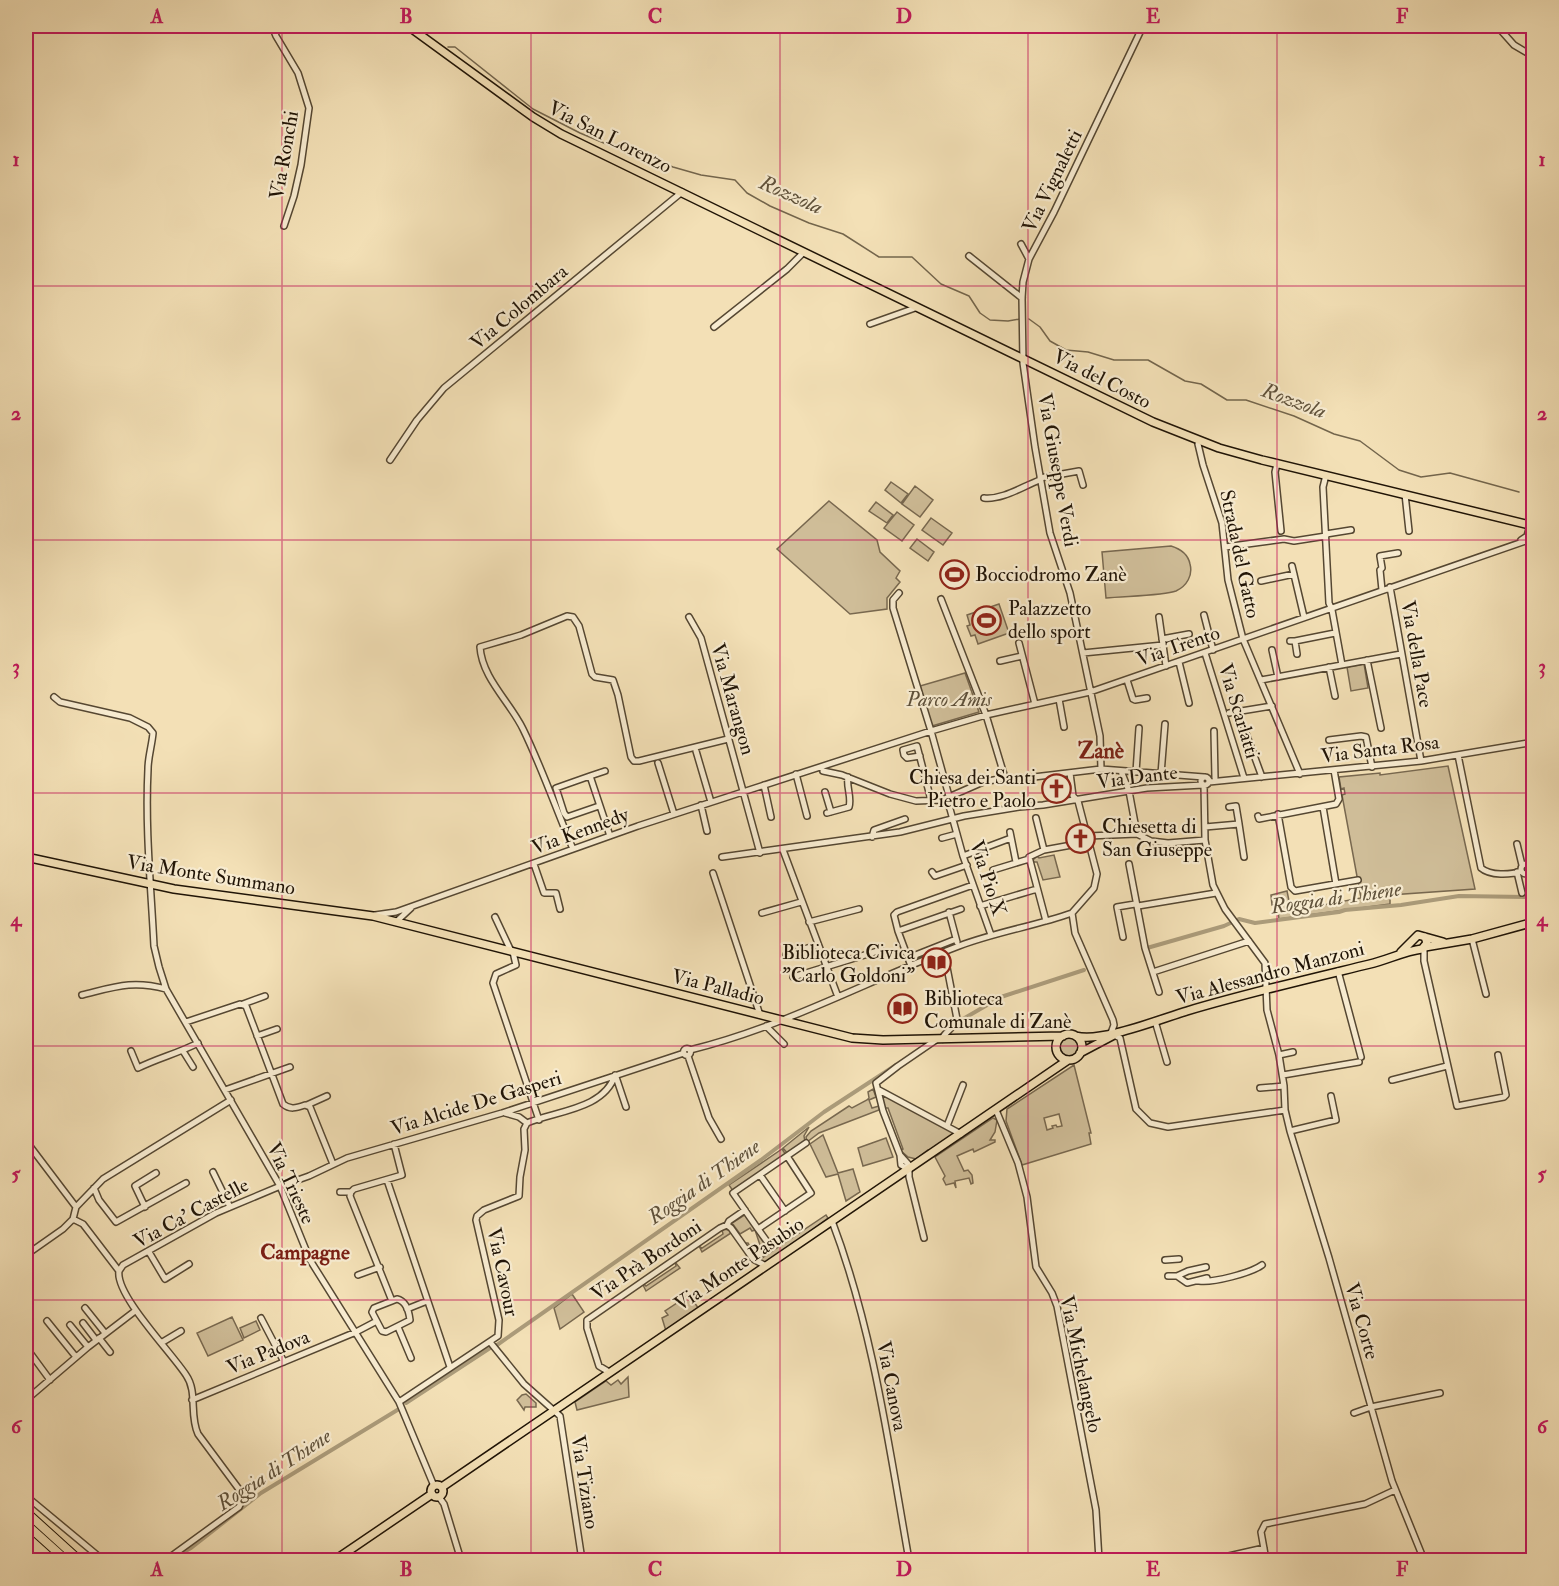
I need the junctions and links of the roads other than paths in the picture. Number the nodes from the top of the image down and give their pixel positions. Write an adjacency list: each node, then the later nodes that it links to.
1 (272, 26): 7 (street, Via Ronchi)
2 (408, 26): 6 (main road, Via San Lorenzo)
3 (1143, 26): 11 (street, Via Vignaletti)
4 (1497, 26): 5 (street)
5 (1533, 57)
6 (682, 192): 9 (main road, Via del Costo); 18 (street, Via Colombara)
7 (284, 226)
8 (1021, 244): 11 (street)
9 (804, 252): 13 (main road, Via del Costo); 15 (street)
10 (969, 256): 12 (street)
11 (1029, 259): 12 (street, Via Vignaletti)
12 (1022, 298): 16 (street, Via Vignaletti)
13 (915, 308): 14 (street); 16 (main road, Via del Costo)
14 (870, 324)
15 (714, 327)
16 (1024, 358): 17 (main road, Via del Costo); 21 (street, Via Giuseppe Verdi)
17 (1199, 441): 19 (main road, Via del Costo); 32 (street, Strada del Gatto)
18 (390, 460)
19 (1277, 464): 20 (main road, Via del Costo); 27 (street)
20 (1326, 475): 23 (main road, Via del Costo); 29 (street)
21 (1040, 479): 22 (street); 24 (street); 53 (street, Via Giuseppe Verdi)
22 (1083, 485)
23 (1405, 494): 25 (main road, Via del Costo); 28 (street)
24 (984, 498)
25 (1532, 525): 31 (street)
26 (1351, 530): 29 (street)
27 (1281, 531)
28 (1408, 531)
29 (1326, 535): 32 (street); 41 (street)
30 (1533, 538): 31 (street, Via Trento)
31 (1517, 543): 37 (street, Via Trento)
32 (1225, 548): 48 (street, Strada del Gatto)
33 (1398, 553): 38 (street)
34 (1292, 566): 35 (street)
35 (1294, 574): 36 (street); 45 (street)
36 (1261, 581)
37 (1390, 587): 38 (street, Via Trento); 56 (street, Via della Pace)
38 (1382, 590): 41 (street, Via Trento)
39 (898, 593): 82 (street)
40 (941, 599): 76 (street)
41 (1330, 608): 45 (street, Via Trento); 46 (street)
42 (1204, 615): 51 (street)
43 (690, 617): 84 (street, Via Marangon)
44 (1159, 617): 49 (street)
45 (1304, 617): 48 (street, Via Trento)
46 (1335, 633): 55 (street); 61 (street)
47 (1189, 634): 49 (street)
48 (1243, 639): 51 (street, Via Trento); 66 (street, Strada del Gatto)
49 (1162, 642): 53 (street); 62 (street)
50 (1019, 643): 57 (street)
51 (1213, 650): 54 (street, Via Trento)
52 (1272, 650): 64 (street)
53 (1083, 653): 67 (street, Via Giuseppe Verdi)
54 (1205, 653): 60 (street, Via Trento); 111 (street, Via Scarlatti)
55 (1297, 654)
56 (1401, 654): 58 (street); 92 (street, Via della Pace)
57 (1022, 656): 59 (street); 73 (street)
58 (1367, 660): 61 (street); 81 (street)
59 (1000, 661)
60 (1179, 662): 62 (street, Via Trento); 72 (street)
61 (1342, 665): 63 (street)
62 (1166, 666): 65 (street, Via Trento)
63 (1329, 667): 64 (street); 68 (street)
64 (1278, 677): 66 (street)
65 (1127, 680): 67 (street, Via Trento); 70 (street)
66 (1261, 680): 74 (street, Strada del Gatto)
67 (1090, 692): 71 (street, Via Trento); 97 (street, Via Giuseppe Verdi)
68 (1335, 696)
69 (54, 697): 167 (street, Via Trieste)
70 (1147, 698)
71 (1059, 699): 73 (street, Via Trento); 78 (street)
72 (1189, 703)
73 (1035, 704): 76 (street, Via Trento)
74 (1272, 706): 75 (street); 105 (street, Strada del Gatto)
75 (1229, 713)
76 (986, 715): 82 (street, Via Trento); 109 (street)
77 (1165, 724): 104 (street)
78 (1064, 727)
79 (1139, 728): 101 (street)
80 (1244, 728): 108 (street)
81 (1381, 728)
82 (932, 731): 86 (street, Via Trento); 119 (street)
83 (1214, 732): 110 (street)
84 (728, 739): 115 (street, Via Marangon); 148 (street)
85 (1329, 740): 95 (street)
86 (901, 742): 88 (street); 94 (street, Via Trento)
87 (1533, 742): 90 (street, Via Santa Rosa)
88 (903, 750): 91 (street); 91 (street)
89 (696, 751): 123 (street)
90 (1458, 755): 92 (street, Via Santa Rosa); 161 (street)
91 (920, 756): 122 (street)
92 (1422, 761): 95 (street, Via Santa Rosa)
93 (658, 763): 129 (street)
94 (834, 765): 96 (street, Via Trento); 107 (street)
95 (1372, 767): 98 (street, Via Santa Rosa)
96 (823, 768): 103 (street, Via Kennedy); 107 (street)
97 (1101, 769): 100 (street); 102 (street)
98 (1334, 770): 105 (street, Via Santa Rosa); 128 (street)
99 (605, 771): 106 (street)
100 (1121, 771): 101 (street); 116 (street)
101 (1136, 772): 104 (street)
102 (1070, 773): 109 (street); 120 (street)
103 (797, 774): 114 (street, Via Kennedy); 131 (street)
104 (1161, 774): 113 (street)
105 (1300, 774): 108 (street, Via Santa Rosa)
106 (590, 776): 126 (street); 126 (street)
107 (845, 776): 117 (street); 122 (street)
108 (1262, 777): 111 (street, Via Santa Rosa)
109 (1005, 778): 118 (street)
110 (1215, 778): 112 (street, Via Santa Rosa); 113 (street, Via Santa Rosa)
111 (1244, 778): 112 (street, Via Santa Rosa)
112 (1229, 780): 113 (street, Via Santa Rosa)
113 (1205, 783): 116 (street, Via Dante); 138 (street, Via Corte)
114 (764, 785): 115 (street, Via Kennedy); 133 (street)
115 (744, 791): 123 (street, Via Kennedy); 151 (street, Via Marangon)
116 (1129, 791): 120 (street, Via Dante); 141 (street)
117 (825, 792)
118 (957, 794): 119 (street); 124 (street)
119 (950, 796): 121 (street)
120 (1075, 799): 136 (street, Via Dante); 145 (street)
121 (942, 800): 122 (street); 124 (street)
122 (931, 801)
123 (711, 802): 125 (street, Via Kennedy)
124 (948, 804): 136 (street, Via Pio X)
125 (701, 805): 129 (street, Via Kennedy); 139 (street)
126 (599, 806): 142 (street)
127 (1229, 807): 137 (street)
128 (1323, 807): 130 (street); 168 (street)
129 (674, 814): 142 (street, Via Kennedy)
130 (1278, 814): 132 (street); 168 (street)
131 (807, 816)
132 (1258, 816)
133 (771, 817)
134 (1036, 818): 150 (street)
135 (905, 819): 143 (street)
136 (953, 819): 140 (street, Via Pio X); 143 (street, Via Dante)
137 (1239, 824): 138 (street); 155 (street)
138 (1205, 827): 146 (street, Via Corte)
139 (706, 831)
140 (957, 834): 144 (street); 152 (street, Via Pio X)
141 (1137, 834): 145 (street); 146 (street)
142 (610, 836): 148 (street, Via Kennedy)
143 (872, 837): 149 (street, Via Dante)
144 (942, 838)
145 (1088, 839): 150 (street); 183 (street)
146 (1205, 840): 171 (street, Via Corte)
147 (1516, 843): 161 (street)
148 (573, 849): 158 (street, Via Kennedy)
149 (783, 850): 151 (street, Via Dante); 173 (street)
150 (1044, 850): 156 (street)
151 (760, 853): 154 (street, Via Dante)
152 (963, 856): 157 (street); 160 (street, Via Pio X)
153 (26, 857): 167 (main road, Via Monte Summano)
154 (722, 857)
155 (1244, 857)
156 (1029, 859): 157 (street); 170 (street)
157 (1016, 862): 162 (street)
158 (534, 864): 174 (street, Via Kennedy); 177 (street)
159 (1130, 864): 176 (street)
160 (967, 865): 163 (street); 169 (street, Via Pio X)
161 (1520, 869): 164 (street); 172 (street)
162 (993, 870)
163 (932, 872)
164 (1532, 872)
165 (713, 873): 223 (street)
166 (1358, 880): 168 (street)
167 (151, 884): 185 (main road, Via Monte Summano); 216 (street, Via Trieste)
168 (1336, 884)
169 (973, 885): 175 (street, Via Pio X); 192 (street)
170 (1037, 889): 175 (street); 188 (street)
171 (1216, 893): 176 (street); 198 (street, Via Corte)
172 (1522, 893)
173 (801, 902): 182 (street); 189 (street)
174 (412, 906): 180 (street, Via Kennedy); 184 (street)
175 (980, 906): 193 (street, Via Pio X)
176 (1138, 906): 194 (street); 213 (street)
177 (560, 909)
178 (859, 909): 189 (street)
179 (961, 909): 181 (street)
180 (396, 912): 185 (street, Via Kennedy); 187 (street)
181 (949, 912): 192 (street); 196 (street)
182 (762, 913)
183 (1072, 913): 188 (street, Via Alcide De Gasperi); 229 (street)
184 (407, 914): 187 (street); 191 (street)
185 (373, 916): 187 (main road, Via Monte Summano)
186 (495, 917): 205 (street)
187 (394, 921): 191 (main road, Via Palladio)
188 (1046, 921): 193 (street, Via Alcide De Gasperi)
189 (809, 922): 201 (street)
190 (1533, 922): 197 (main road, Via Alessandro Manzoni)
191 (411, 926): 205 (main road, Via Palladio)
192 (898, 931): 209 (street)
193 (991, 935): 202 (street, Via Alcide De Gasperi)
194 (1123, 937)
195 (1425, 937): 199 (main road, Via Alessandro Manzoni); 200 (main road, Via Alessandro Manzoni); 203 (main road)
196 (956, 939): 202 (street); 209 (street)
197 (1472, 939): 200 (main road, Via Alessandro Manzoni); 218 (street)
198 (1249, 941): 213 (street); 215 (street, Via Corte)
199 (1412, 941): 203 (main road); 208 (main road, Via Alessandro Manzoni)
200 (1454, 943): 203 (main road, Via Alessandro Manzoni)
201 (818, 945): 207 (street); 211 (street)
202 (959, 946): 206 (street, Via Alcide De Gasperi)
203 (1421, 948): 208 (main road, Via Alessandro Manzoni); 249 (street)
204 (881, 950): 211 (street)
205 (512, 952): 223 (main road, Via Palladio); 265 (street)
206 (944, 952): 210 (street, Via Alcide De Gasperi); 235 (street)
207 (786, 956)
208 (1394, 957): 212 (main road, Via Alessandro Manzoni)
209 (908, 958): 210 (street)
210 (911, 966): 221 (street, Via Alcide De Gasperi)
211 (826, 967): 214 (street); 221 (street)
212 (1338, 971): 215 (main road, Via Alessandro Manzoni); 254 (street)
213 (1152, 972): 217 (street)
214 (793, 978)
215 (1267, 988): 225 (main road, Via Alessandro Manzoni); 245 (street, Via Corte)
216 (166, 989): 219 (street); 226 (street, Via Trieste)
217 (1158, 992)
218 (1486, 994)
219 (82, 995)
220 (265, 996): 222 (street)
221 (838, 997): 224 (street, Via Alcide De Gasperi)
222 (243, 1004): 226 (street); 230 (street)
223 (760, 1015): 224 (main road, Via Palladio)
224 (781, 1020): 227 (street, Via Alcide De Gasperi); 235 (main road, Via Palladio)
225 (1155, 1021): 229 (main road, Via Alessandro Manzoni); 248 (street, Via Alessandro Manzoni)
226 (186, 1022): 236 (street, Via Trieste)
227 (766, 1026): 237 (street); 243 (street, Via Alcide De Gasperi)
228 (277, 1029): 230 (street)
229 (1115, 1034): 234 (main road, Via Alessandro Manzoni); 238 (main road, Via Alessandro Manzoni); 269 (street)
230 (257, 1036): 253 (street)
231 (1063, 1036): 232 (main road); 233 (main road, Via Palladio); 241 (main road)
232 (1076, 1036): 234 (main road, Via Alessandro Manzoni); 244 (main road)
233 (1038, 1037): 235 (main road, Via Palladio); 241 (main road)
234 (1092, 1037): 238 (main road)
235 (939, 1040): 261 (street)
236 (198, 1043): 240 (street); 260 (street, Via Trieste)
237 (784, 1044)
238 (1093, 1046): 244 (main road, Via Alessandro Manzoni)
239 (131, 1051): 240 (street)
240 (183, 1051): 250 (street)
241 (1057, 1051): 247 (main road); 252 (main road)
242 (1293, 1052): 245 (street)
243 (688, 1053): 255 (street, Via Alcide De Gasperi); 276 (street)
244 (1080, 1053): 247 (main road)
245 (1280, 1055): 254 (street, Via Corte)
246 (1498, 1055): 249 (street)
247 (1068, 1060): 252 (main road, Via Monte Pasubio)
248 (1167, 1062)
249 (1447, 1066): 256 (street)
250 (193, 1067)
251 (290, 1067): 253 (street)
252 (1054, 1070): 268 (main road, Via Monte Pasubio)
253 (271, 1074): 260 (street); 266 (street)
254 (1283, 1075): 258 (street, Via Corte)
255 (615, 1076): 265 (street, Via Alcide De Gasperi); 267 (street); 271 (street)
256 (1392, 1080)
257 (963, 1085): 273 (street)
258 (1284, 1086): 259 (street); 269 (street, Via Corte)
259 (1260, 1088)
260 (225, 1090): 264 (street, Via Trieste)
261 (879, 1090): 273 (street); 281 (street)
262 (327, 1096): 266 (street)
263 (1331, 1096): 274 (street)
264 (231, 1100): 291 (street, Via Trieste); 292 (street)
265 (534, 1101): 270 (street, Via Alcide De Gasperi); 271 (street)
266 (307, 1106): 283 (street)
267 (626, 1107)
268 (996, 1110): 275 (main road, Via Monte Pasubio); 376 (street, Via Michelangelo)
269 (1285, 1110): 274 (street, Via Corte)
270 (502, 1113): 272 (street); 279 (street, Via Alcide De Gasperi)
271 (539, 1120): 272 (street)
272 (526, 1123): 337 (street, Via Cavour)
273 (947, 1126): 275 (street)
274 (1290, 1131): 354 (street, Via Corte)
275 (961, 1134): 282 (main road, Via Monte Pasubio)
276 (720, 1139)
277 (26, 1141): 297 (street)
278 (806, 1143): 280 (street)
279 (394, 1144): 283 (street, Via Alcide De Gasperi); 289 (street)
280 (788, 1156): 287 (street); 299 (street)
281 (904, 1162): 282 (street); 284 (street); 288 (street)
282 (919, 1163): 284 (main road, Via Monte Pasubio)
283 (333, 1164): 291 (street, Via Alcide De Gasperi)
284 (909, 1170): 288 (main road, Via Monte Pasubio); 304 (street)
285 (213, 1172): 296 (street)
286 (156, 1173): 295 (street)
287 (760, 1175): 298 (street); 299 (street)
288 (898, 1177): 301 (main road, Via Monte Pasubio)
289 (387, 1180): 294 (street); 323 (street)
290 (186, 1183): 295 (street)
291 (280, 1186): 296 (street, Via Ca' Castelle); 334 (street, Via Trieste)
292 (94, 1188): 295 (street); 297 (street)
293 (340, 1192): 294 (street)
294 (351, 1192): 313 (street)
295 (145, 1207)
296 (230, 1207): 305 (street, Via Ca' Castelle)
297 (76, 1208): 300 (street)
298 (745, 1210): 302 (street); 303 (street)
299 (785, 1211): 303 (street)
300 (73, 1219): 306 (street); 315 (street)
301 (832, 1221): 312 (main road, Via Monte Pasubio); 375 (street, Via Canova)
302 (727, 1225): 307 (street, Via Prà Bordoni); 345 (street, Via Prà Bordoni)
303 (759, 1229): 307 (street)
304 (924, 1238)
305 (149, 1252): 310 (street); 315 (street, Via Ca' Castelle)
306 (26, 1255)
307 (755, 1258): 312 (street, Via Prà Bordoni); 316 (street, Via Prà Bordoni)
308 (1179, 1259): 309 (street)
309 (1165, 1260)
310 (189, 1264)
311 (1262, 1265): 321 (street)
312 (766, 1266): 316 (main road, Via Monte Pasubio)
313 (380, 1267): 317 (street); 322 (street)
314 (1206, 1267): 319 (street)
315 (119, 1270): 326 (street)
316 (756, 1273): 347 (main road, Via Monte Pasubio)
317 (358, 1275)
318 (1168, 1276): 319 (street)
319 (1177, 1276): 321 (street)
320 (1208, 1278): 321 (street)
321 (1199, 1281)
322 (392, 1301): 325 (street); 329 (street)
323 (427, 1301): 325 (street); 346 (street)
324 (85, 1308): 335 (street)
325 (407, 1309): 332 (street)
326 (135, 1311): 335 (street); 338 (street)
327 (261, 1318): 344 (street)
328 (47, 1321): 342 (street)
329 (375, 1322): 332 (street); 334 (street, Via Padova)
330 (83, 1323): 336 (street)
331 (70, 1325): 339 (street)
332 (398, 1327): 343 (street)
333 (181, 1331): 338 (street)
334 (356, 1332): 344 (street, Via Padova); 353 (street, Via Trieste)
335 (105, 1333): 336 (street)
336 (98, 1339): 339 (street); 341 (street)
337 (490, 1342): 346 (street, Via Cavour); 355 (street)
338 (161, 1343): 352 (street)
339 (87, 1347): 342 (street)
340 (28, 1350): 348 (street)
341 (110, 1352)
342 (76, 1357): 348 (street)
343 (411, 1358)
344 (284, 1362): 352 (street, Via Padova)
345 (599, 1366): 347 (street); 349 (street, Via Prà Bordoni)
346 (450, 1367): 353 (street, Via Cavour)
347 (609, 1372): 349 (main road, Via Monte Pasubio)
348 (50, 1380): 351 (street)
349 (597, 1380): 355 (main road, Via Monte Pasubio)
350 (1440, 1393): 354 (street)
351 (26, 1400)
352 (192, 1402): 371 (street)
353 (399, 1402): 358 (street, Via Trieste)
354 (1371, 1407): 356 (street); 357 (street, Via Corte)
355 (555, 1410): 359 (main road, Via Monte Pasubio); 374 (street, Via Tiziano)
356 (1354, 1413)
357 (1392, 1481): 360 (street, Via Corte); 361 (street)
358 (434, 1486): 359 (main road); 363 (main road)
359 (442, 1487): 363 (main road)
360 (1395, 1490): 361 (street); 378 (street, Via Corte)
361 (1385, 1494): 366 (street)
362 (26, 1496): 370 (street)
363 (436, 1496): 372 (main road); 373 (street)
364 (26, 1512): 369 (highway)
365 (26, 1524): 368 (highway)
366 (1264, 1548): 367 (street); 377 (street)
367 (1220, 1558)
368 (66, 1560)
369 (79, 1560)
370 (103, 1560)
371 (166, 1560)
372 (335, 1560)
373 (461, 1560)
374 (582, 1560)
375 (909, 1560)
376 (1099, 1560)
377 (1266, 1560)
378 (1424, 1560)

